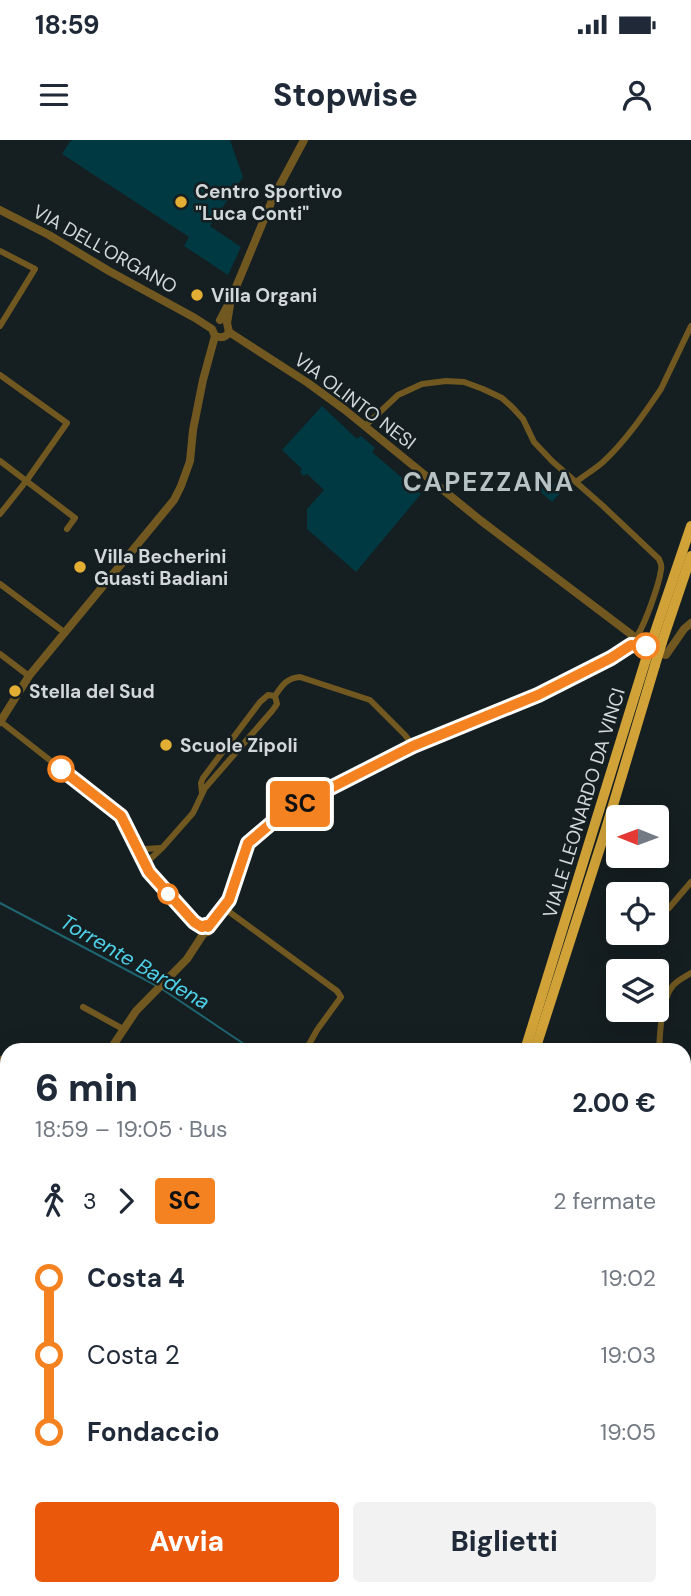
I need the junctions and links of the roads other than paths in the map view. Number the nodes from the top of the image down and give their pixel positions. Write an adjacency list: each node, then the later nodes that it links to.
1 (304, 140): 6 (street)
2 (0, 210): 6 (street, VIA DELL'ORGANO)
3 (0, 251): 4 (street)
4 (0, 326)
5 (691, 326): 11 (street)
6 (221, 328): 8 (street, VIA OLINTO NESI); 18 (street)
7 (0, 375): 10 (street)
8 (365, 426): 11 (street); 19 (street, VIA OLINTO NESI)
9 (0, 461): 10 (street)
10 (27, 480): 12 (street); 14 (street)
11 (576, 482): 19 (street)
12 (0, 514)
13 (691, 526): 19 (highway, VIALE LEONARDO DA VINCI)
14 (67, 529)
15 (691, 556): 19 (highway, VIALE LEONARDO DA VINCI)
16 (0, 584): 18 (street)
17 (691, 623): 19 (street)
18 (64, 632): 22 (street)
19 (639, 640): 21 (highway, VIALE LEONARDO DA VINCI, bridge); 25 (street)
20 (0, 654): 22 (street)
21 (650, 662): 41 (highway, VIALE LEONARDO DA VINCI); 42 (highway, VIALE LEONARDO DA VINCI)
22 (29, 676): 24 (street)
23 (275, 696): 25 (street); 26 (street); 27 (street)
24 (0, 721): 29 (street)
25 (413, 746): 33 (street)
26 (204, 776): 27 (street); 28 (street)
27 (210, 783): 28 (street)
28 (202, 795): 30 (street)
29 (137, 847): 30 (street); 31 (street)
30 (163, 847): 31 (street)
31 (145, 864): 35 (street)
32 (691, 882): 34 (street)
33 (224, 908): 35 (street); 40 (street)
34 (669, 908)
35 (205, 929): 38 (street)
36 (690, 974): 43 (street)
37 (83, 1007): 38 (street)
38 (123, 1029): 39 (street)
39 (114, 1043)
40 (310, 1043)
41 (527, 1043)
42 (537, 1043)
43 (659, 1043)

